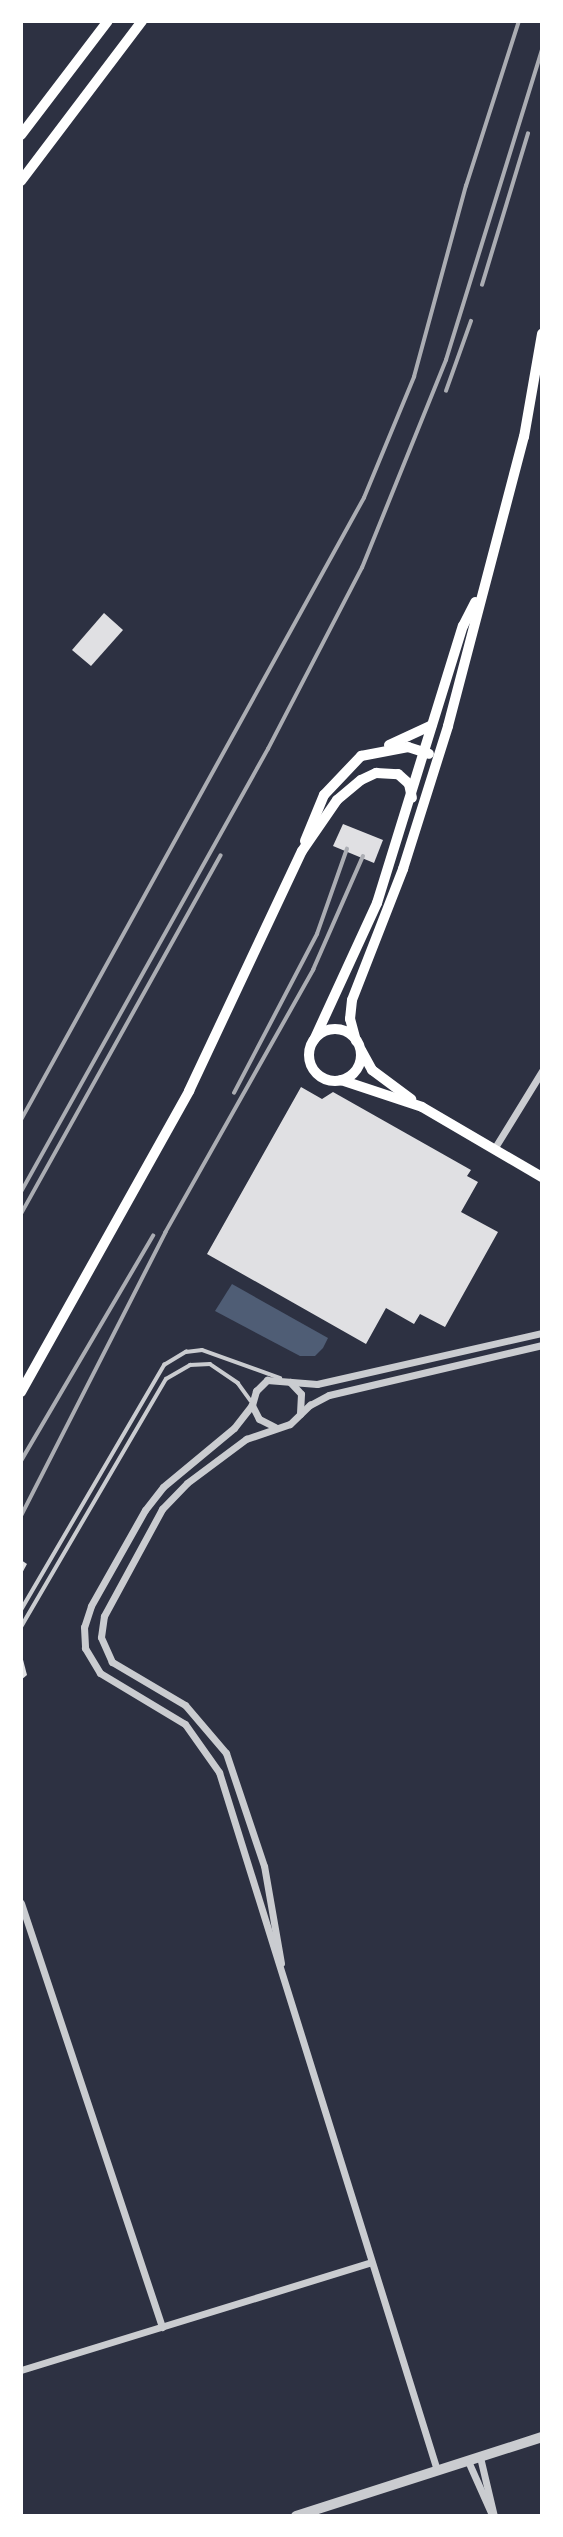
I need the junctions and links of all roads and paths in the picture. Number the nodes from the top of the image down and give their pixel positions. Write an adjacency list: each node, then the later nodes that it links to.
1 (108, 21): 3 (main road)
2 (142, 21): 4 (main road)
3 (21, 135)
4 (21, 181)
5 (542, 334): 6 (main road)
6 (481, 590): 7 (main road); 8 (main road)
7 (473, 632): 10 (main road); 13 (main road)
8 (432, 725): 9 (main road); 10 (main road)
9 (370, 752): 10 (main road); 15 (main road)
10 (429, 754): 11 (main road); 13 (main road)
11 (421, 769): 12 (main road); 14 (main road)
12 (390, 772): 14 (main road); 15 (main road)
13 (434, 772): 17 (main road)
14 (412, 798): 16 (main road)
15 (302, 851): 26 (main road)
16 (314, 1040): 17 (main road); 19 (main road)
17 (358, 1044): 19 (main road); 20 (main road)
18 (542, 1071): 21 (street)
19 (341, 1080): 20 (main road)
20 (422, 1107): 21 (main road)
21 (494, 1149): 22 (main road)
22 (542, 1177)
23 (542, 1333): 25 (street)
24 (542, 1345): 28 (street)
25 (284, 1379): 27 (street); 28 (street); 30 (lane)
26 (21, 1392)
27 (252, 1404): 29 (street); 31 (lane); 33 (street)
28 (299, 1415): 29 (street)
29 (277, 1427): 33 (street)
30 (21, 1610)
31 (21, 1627)
32 (21, 1903): 35 (street)
33 (284, 1985): 34 (street)
34 (369, 2263): 35 (street); 40 (street)
35 (162, 2327): 36 (street)
36 (21, 2370)
37 (542, 2437): 38 (street)
38 (481, 2457): 39 (street); 42 (street)
39 (468, 2461): 40 (street); 42 (street)
40 (437, 2470): 41 (street)
41 (296, 2516)
42 (493, 2516)

